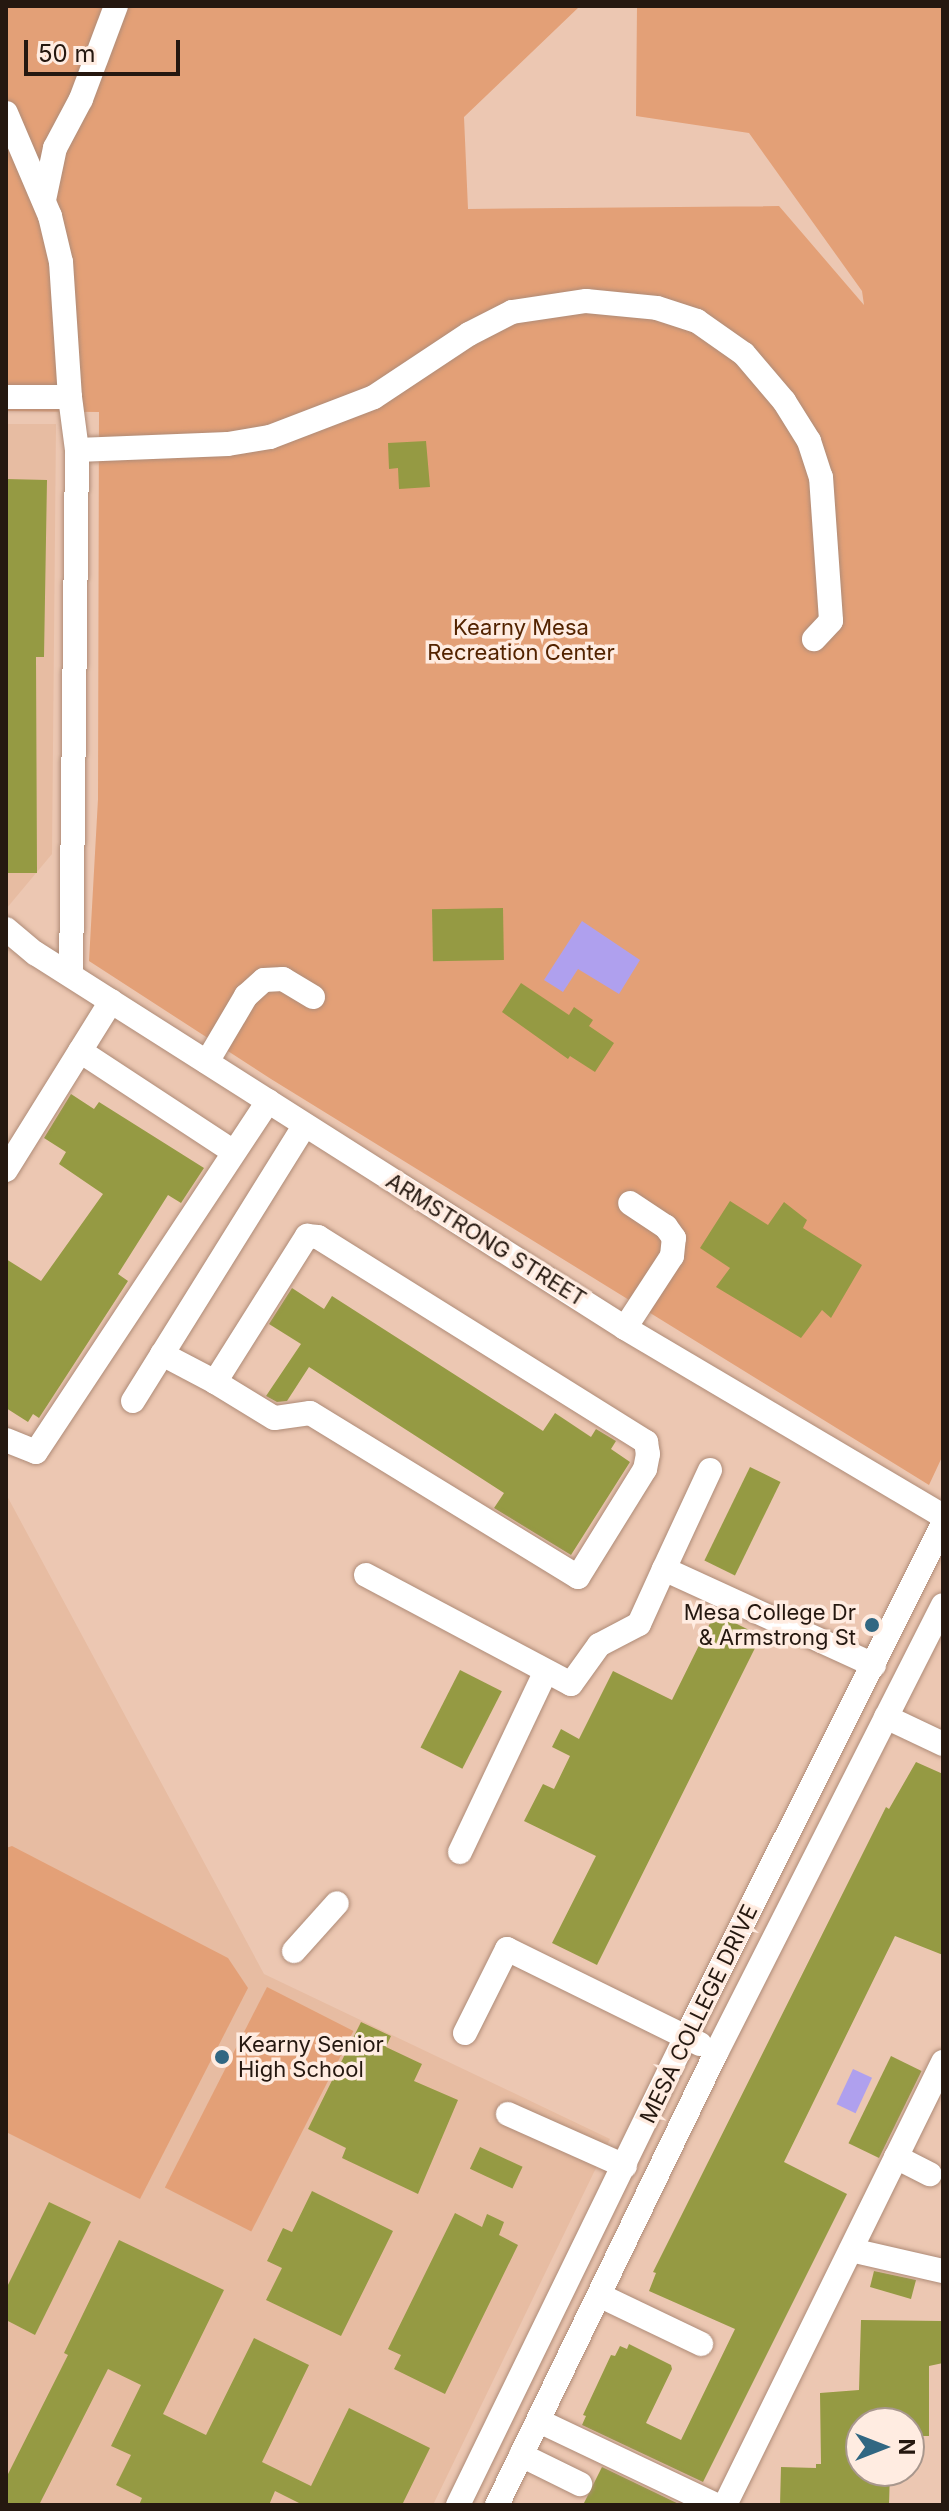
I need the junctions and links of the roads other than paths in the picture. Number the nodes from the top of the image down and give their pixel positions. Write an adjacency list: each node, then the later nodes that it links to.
1 (116, 6): 3 (street)
2 (6, 113): 3 (street)
3 (44, 200): 5 (street)
4 (6, 397): 5 (street)
5 (70, 397): 6 (street)
6 (77, 450): 7 (street); 9 (street)
7 (814, 639)
8 (6, 929): 9 (street, ARMSTRONG STREET)
9 (71, 975): 11 (street, ARMSTRONG STREET)
10 (313, 997): 13 (street)
11 (111, 1001): 12 (street); 13 (street, ARMSTRONG STREET)
12 (80, 1051): 16 (street); 17 (street)
13 (207, 1062): 14 (street, ARMSTRONG STREET)
14 (268, 1101): 15 (street, ARMSTRONG STREET); 16 (street)
15 (305, 1125): 19 (street, ARMSTRONG STREET); 20 (street)
16 (234, 1152): 23 (street)
17 (6, 1170)
18 (630, 1203): 19 (street)
19 (625, 1328): 25 (street, ARMSTRONG STREET)
20 (162, 1354): 21 (street); 22 (street)
21 (215, 1382): 21 (street)
22 (133, 1401)
23 (6, 1440)
24 (710, 1470): 27 (street)
25 (943, 1516)
26 (943, 1524): 30 (street, MESA COLLEGE DRIVE)
27 (664, 1569): 30 (street); 31 (street)
28 (366, 1575): 31 (street)
29 (943, 1605): 32 (street, MESA COLLEGE DRIVE)
30 (874, 1665): 38 (street, MESA COLLEGE DRIVE)
31 (546, 1671): 34 (street)
32 (886, 1717): 33 (street); 39 (street, MESA COLLEGE DRIVE)
33 (943, 1744)
34 (460, 1852)
35 (337, 1903): 36 (street)
36 (294, 1951)
37 (465, 2033): 38 (street)
38 (686, 2037): 39 (street); 43 (street, MESA COLLEGE DRIVE)
39 (716, 2053): 47 (street, MESA COLLEGE DRIVE)
40 (943, 2062): 42 (street)
41 (508, 2114): 43 (street)
42 (896, 2157): 44 (street); 45 (street)
43 (625, 2166): 52 (street, MESA COLLEGE DRIVE)
44 (930, 2174)
45 (851, 2250): 46 (street); 55 (street)
46 (943, 2271)
47 (601, 2296): 48 (street); 49 (street, MESA COLLEGE DRIVE)
48 (701, 2344)
49 (539, 2421): 50 (street, MESA COLLEGE DRIVE); 54 (street)
50 (521, 2455): 51 (street); 53 (street, MESA COLLEGE DRIVE)
51 (580, 2484)
52 (458, 2505)
53 (497, 2505)
54 (716, 2505)
55 (725, 2505)

